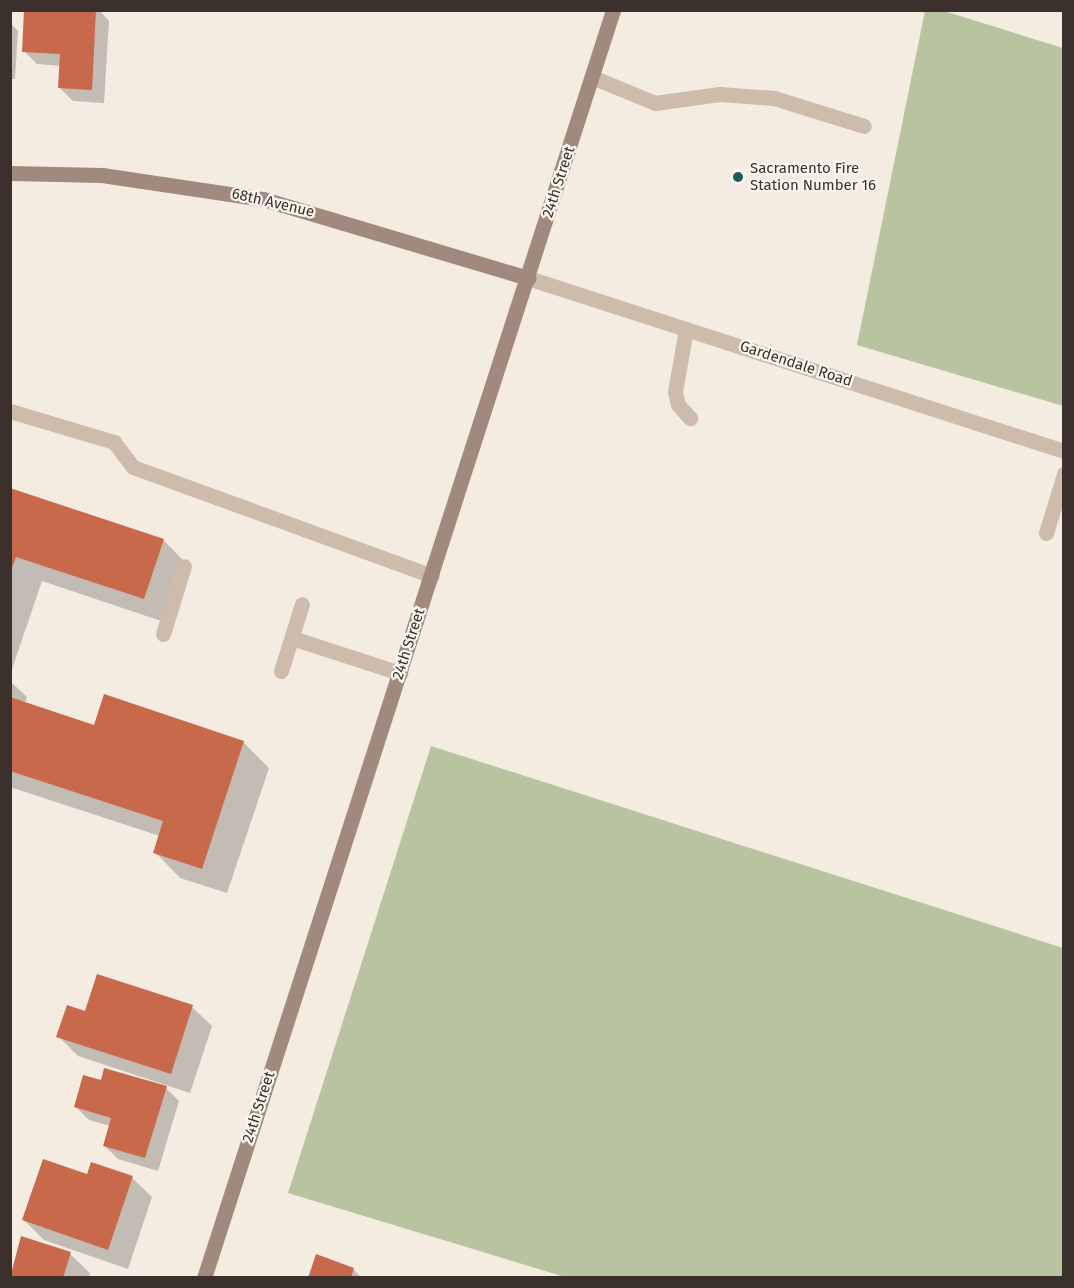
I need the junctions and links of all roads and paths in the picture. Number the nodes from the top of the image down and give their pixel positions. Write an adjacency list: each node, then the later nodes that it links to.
1 (613, 10): 2 (street, 24th Street)
2 (592, 77): 3 (street); 5 (street, 24th Street)
3 (864, 126)
4 (10, 173): 5 (street, 68th Avenue)
5 (528, 278): 6 (street, Gardendale Road); 13 (street, 24th Street)
6 (686, 329): 8 (street); 9 (street, Gardendale Road)
7 (10, 411): 13 (street)
8 (690, 418)
9 (1064, 451)
10 (1064, 474): 11 (street)
11 (1046, 533)
12 (184, 566): 15 (street)
13 (432, 576): 18 (street, 24th Street)
14 (303, 604): 16 (street)
15 (163, 634)
16 (292, 638): 17 (street); 18 (street)
17 (281, 671)
18 (400, 673): 19 (street, 24th Street)
19 (204, 1278)

